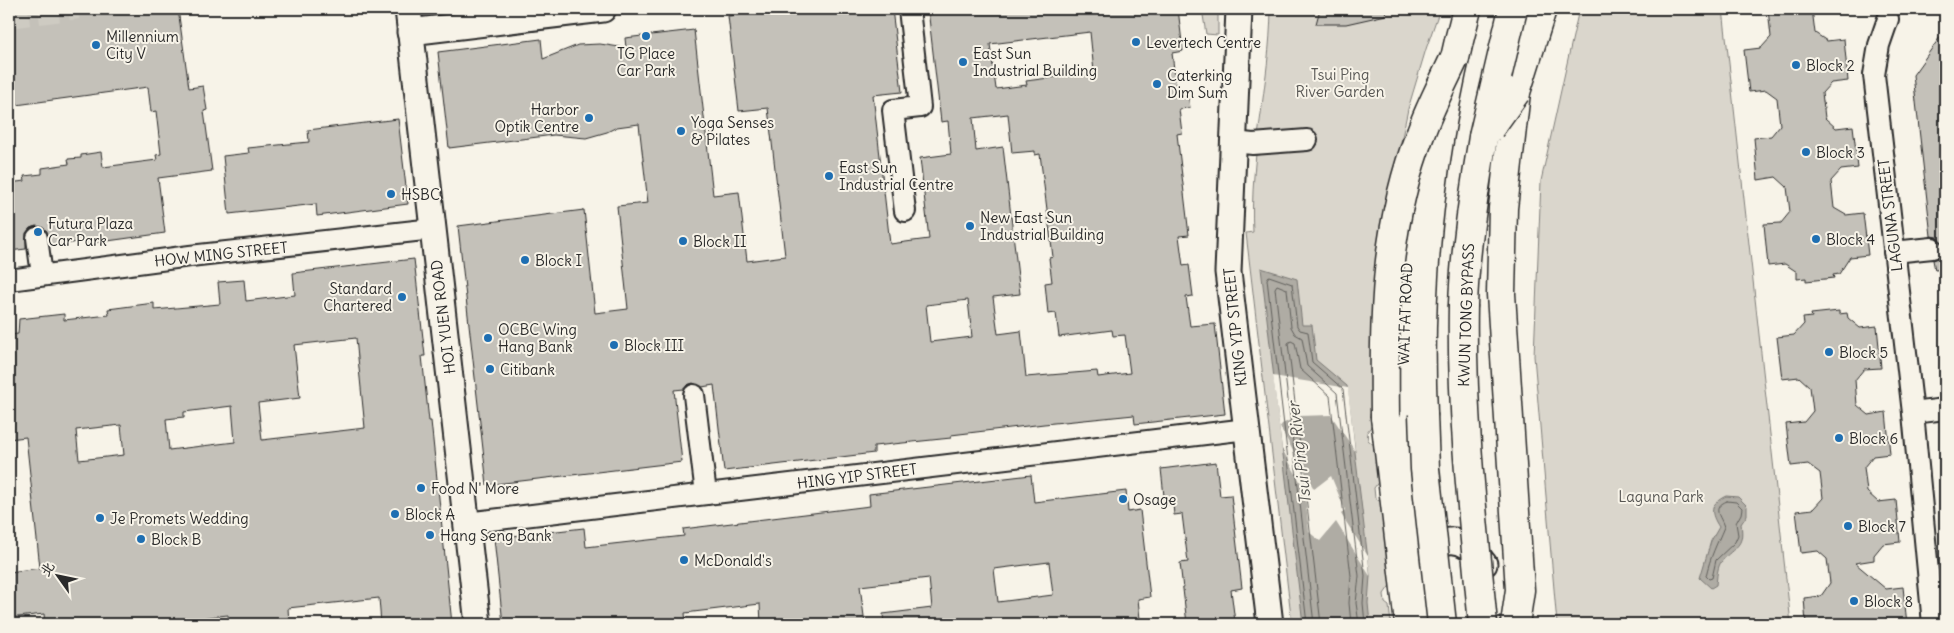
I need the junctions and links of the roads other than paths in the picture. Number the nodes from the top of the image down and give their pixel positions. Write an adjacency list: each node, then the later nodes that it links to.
1 (603, 9): 9 (main road)
2 (909, 9): 15 (street)
3 (1461, 9): 29 (main road, WAI FAT ROAD)
4 (1467, 9): 10 (highway)
5 (1514, 9): 12 (highway, KWUN TONG BYPASS, bridge); 28 (main road)
6 (1542, 9): 11 (highway)
7 (1237, 16): 14 (main road, KING YIP STREET)
8 (1888, 19): 19 (street, LAGUNA STREET)
9 (409, 20): 16 (main road, HOI YUEN ROAD)
10 (1454, 59): 32 (highway, bridge); 34 (highway, bridge)
11 (1516, 92): 12 (highway, bridge); 37 (highway)
12 (1483, 137): 35 (highway, KWUN TONG BYPASS, bridge)
13 (1307, 140): 14 (street)
14 (1232, 142): 25 (main road, KING YIP STREET)
15 (905, 211)
16 (433, 229): 20 (street, HOW MING STREET); 27 (main road, HOI YUEN ROAD)
17 (37, 238): 20 (street)
18 (1932, 248): 19 (street)
19 (1894, 252): 24 (street, LAGUNA STREET)
20 (42, 275): 21 (street, HOW MING STREET)
21 (9, 280)
22 (694, 395): 26 (street)
23 (1945, 410): 24 (street)
24 (1913, 413): 38 (street, LAGUNA STREET)
25 (1247, 429): 26 (street, HING YIP STREET); 31 (main road, KING YIP STREET)
26 (706, 494): 27 (street, HING YIP STREET)
27 (466, 523): 30 (main road, HOI YUEN ROAD)
28 (1484, 564): 29 (main road); 36 (main road)
29 (1420, 574): 33 (main road, WAI FAT ROAD)
30 (478, 624)
31 (1270, 624)
32 (1409, 624)
33 (1426, 624)
34 (1442, 624)
35 (1483, 624)
36 (1496, 624)
37 (1515, 624)
38 (1933, 624)

